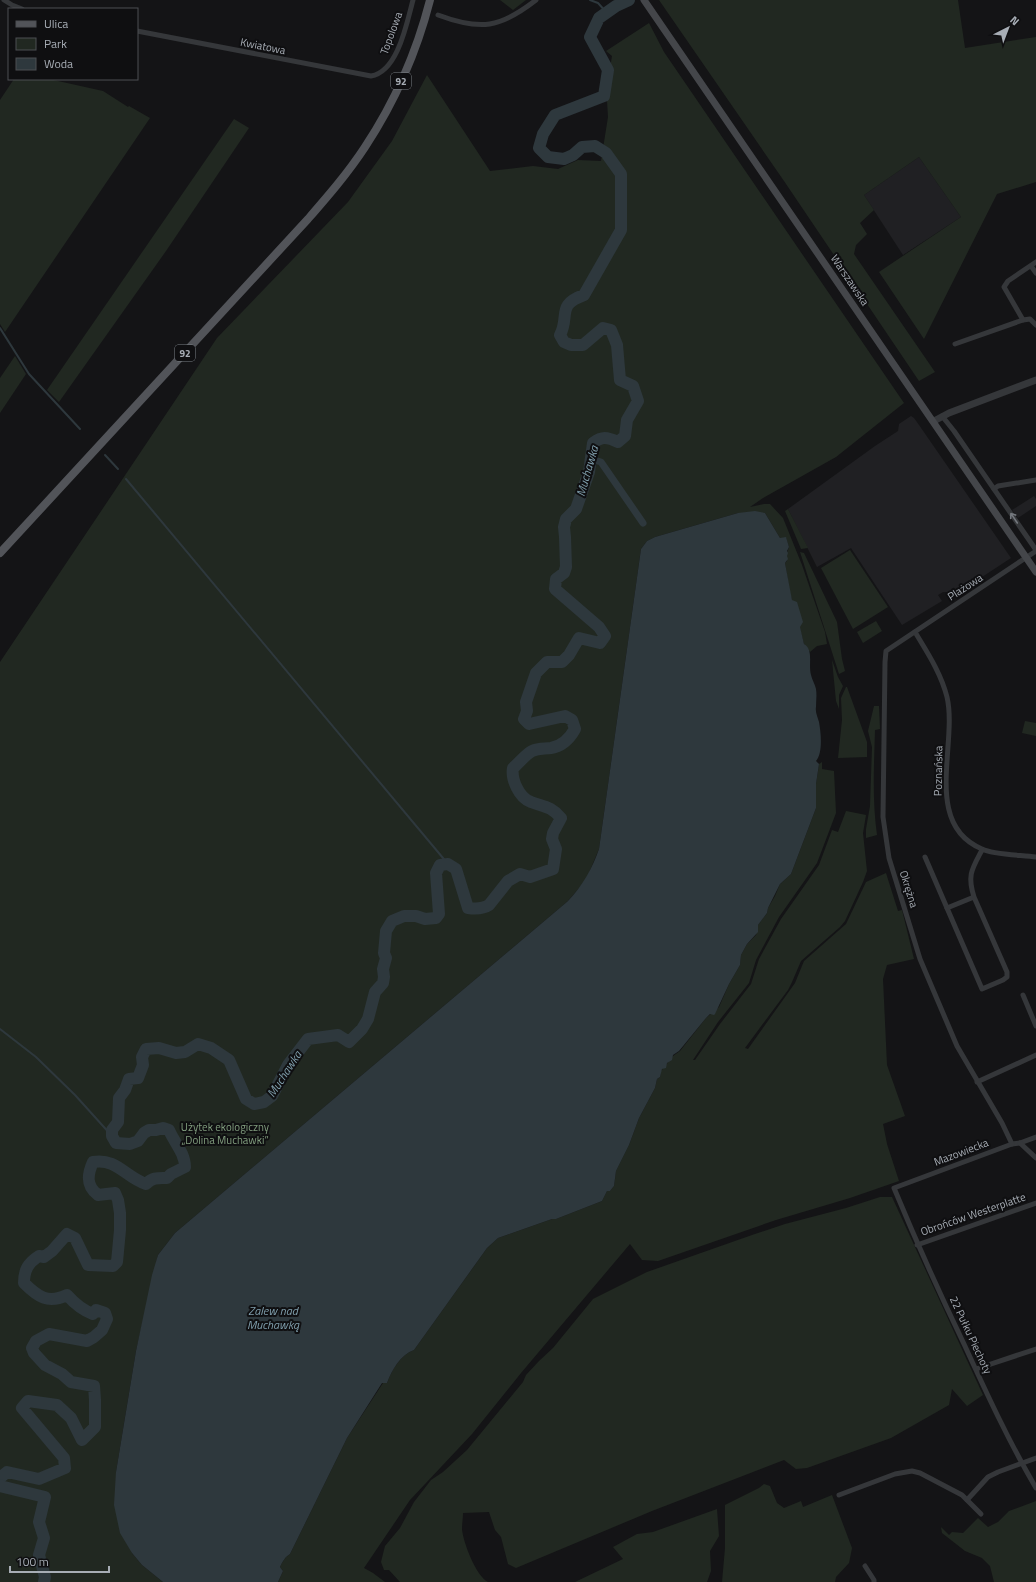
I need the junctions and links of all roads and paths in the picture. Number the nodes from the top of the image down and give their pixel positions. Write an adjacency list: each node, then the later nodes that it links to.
1 (4, 0): 6 (street)
2 (413, 0): 9 (street, Topolowa)
3 (430, 0): 22 (main road, 92)
4 (536, 0): 7 (street)
5 (644, 0): 18 (main road, Warszawska)
6 (20, 8)
7 (438, 15)
8 (138, 32): 9 (street, Kwiatowa)
9 (384, 70)
10 (1036, 262): 11 (street)
11 (1031, 266): 12 (street); 13 (street)
12 (1036, 272)
13 (1023, 320): 14 (street); 15 (street)
14 (1036, 325)
15 (955, 344)
16 (1036, 380): 17 (street)
17 (942, 416): 18 (street); 20 (street)
18 (934, 421): 23 (main road, Warszawska)
19 (1036, 480): 20 (street)
20 (994, 488): 21 (street, one-way to 20)
21 (1036, 550): 23 (street, Plażowa)
22 (0, 553)
23 (1026, 558): 24 (main road, Warszawska); 25 (street, Plażowa)
24 (1036, 572)
25 (914, 632): 26 (street, Poznańska); 34 (street, Okrężna)
26 (982, 850): 28 (street, Poznańska); 29 (street)
27 (925, 857): 30 (street)
28 (1036, 857)
29 (974, 897): 30 (street); 30 (street)
30 (947, 908)
31 (1023, 996): 32 (street)
32 (1036, 1026)
33 (1036, 1055): 34 (street)
34 (977, 1082): 37 (street, Okrężna)
35 (1036, 1137): 36 (street, Mazowiecka)
36 (1020, 1143): 37 (street, Mazowiecka); 38 (street)
37 (1012, 1144): 39 (street, Mazowiecka)
38 (1036, 1158)
39 (894, 1188): 41 (street, 22 Pułku Piechoty)
40 (1036, 1203): 41 (street, Obrońców Westerplatte)
41 (917, 1245): 43 (street, 22 Pułku Piechoty)
42 (1036, 1349): 43 (street)
43 (976, 1370): 45 (street, 22 Pułku Piechoty)
44 (1036, 1458): 45 (street)
45 (1021, 1462): 46 (street, 22 Pułku Piechoty); 48 (street)
46 (1036, 1488)
47 (839, 1495): 48 (street)
48 (967, 1500): 49 (street)
49 (981, 1514)
50 (865, 1566): 51 (street)
51 (874, 1582)

